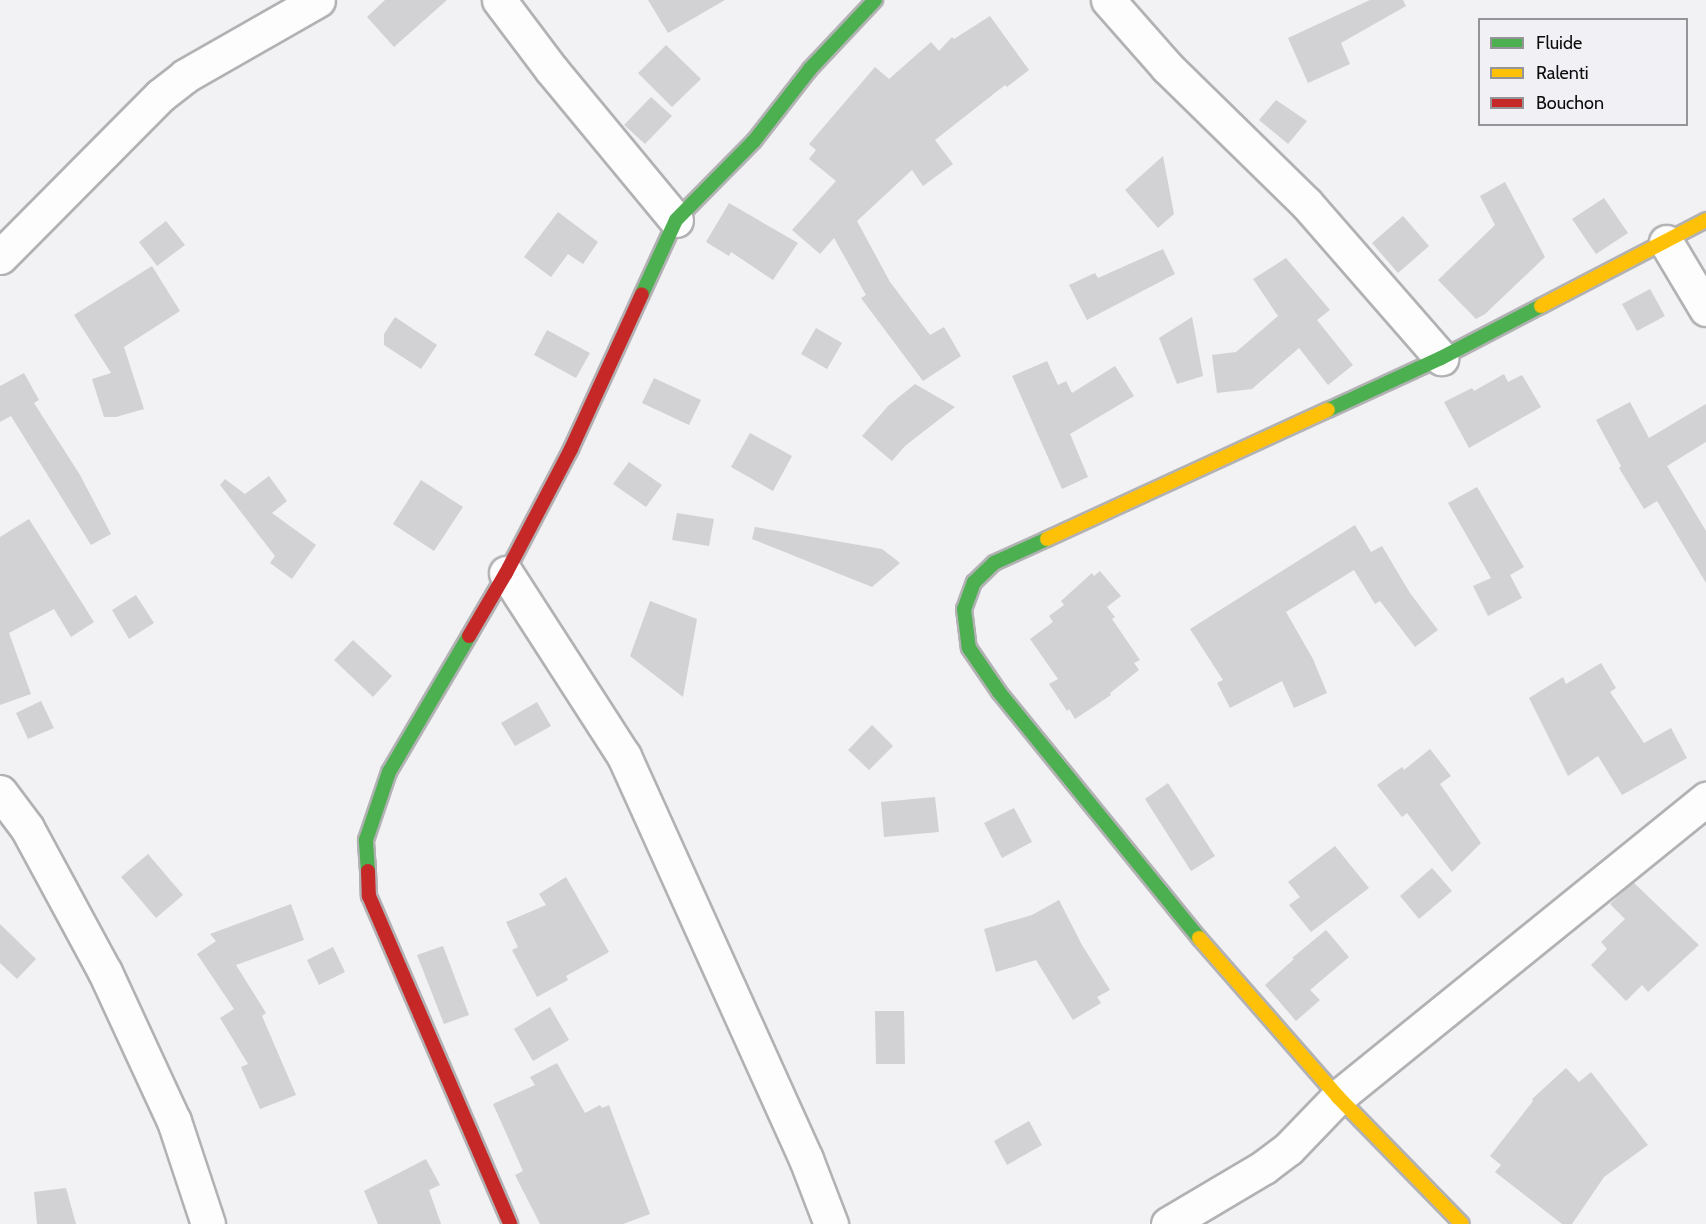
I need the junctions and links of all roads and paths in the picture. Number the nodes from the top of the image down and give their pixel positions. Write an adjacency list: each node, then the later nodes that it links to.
1 (318, 0): 8 (street)
2 (499, 0): 5 (street)
3 (875, 0): 5 (street)
4 (1108, 0): 10 (street)
5 (676, 220): 11 (street)
6 (1706, 220): 7 (street)
7 (1666, 242): 9 (street); 10 (street)
8 (0, 257)
9 (1706, 309)
10 (1441, 358): 14 (street)
11 (506, 573): 16 (street); 17 (street)
12 (0, 792): 15 (street)
13 (1706, 799): 14 (street)
14 (1338, 1096): 18 (street); 19 (street)
15 (208, 1224)
16 (510, 1224)
17 (831, 1224)
18 (1168, 1224)
19 (1462, 1224)

